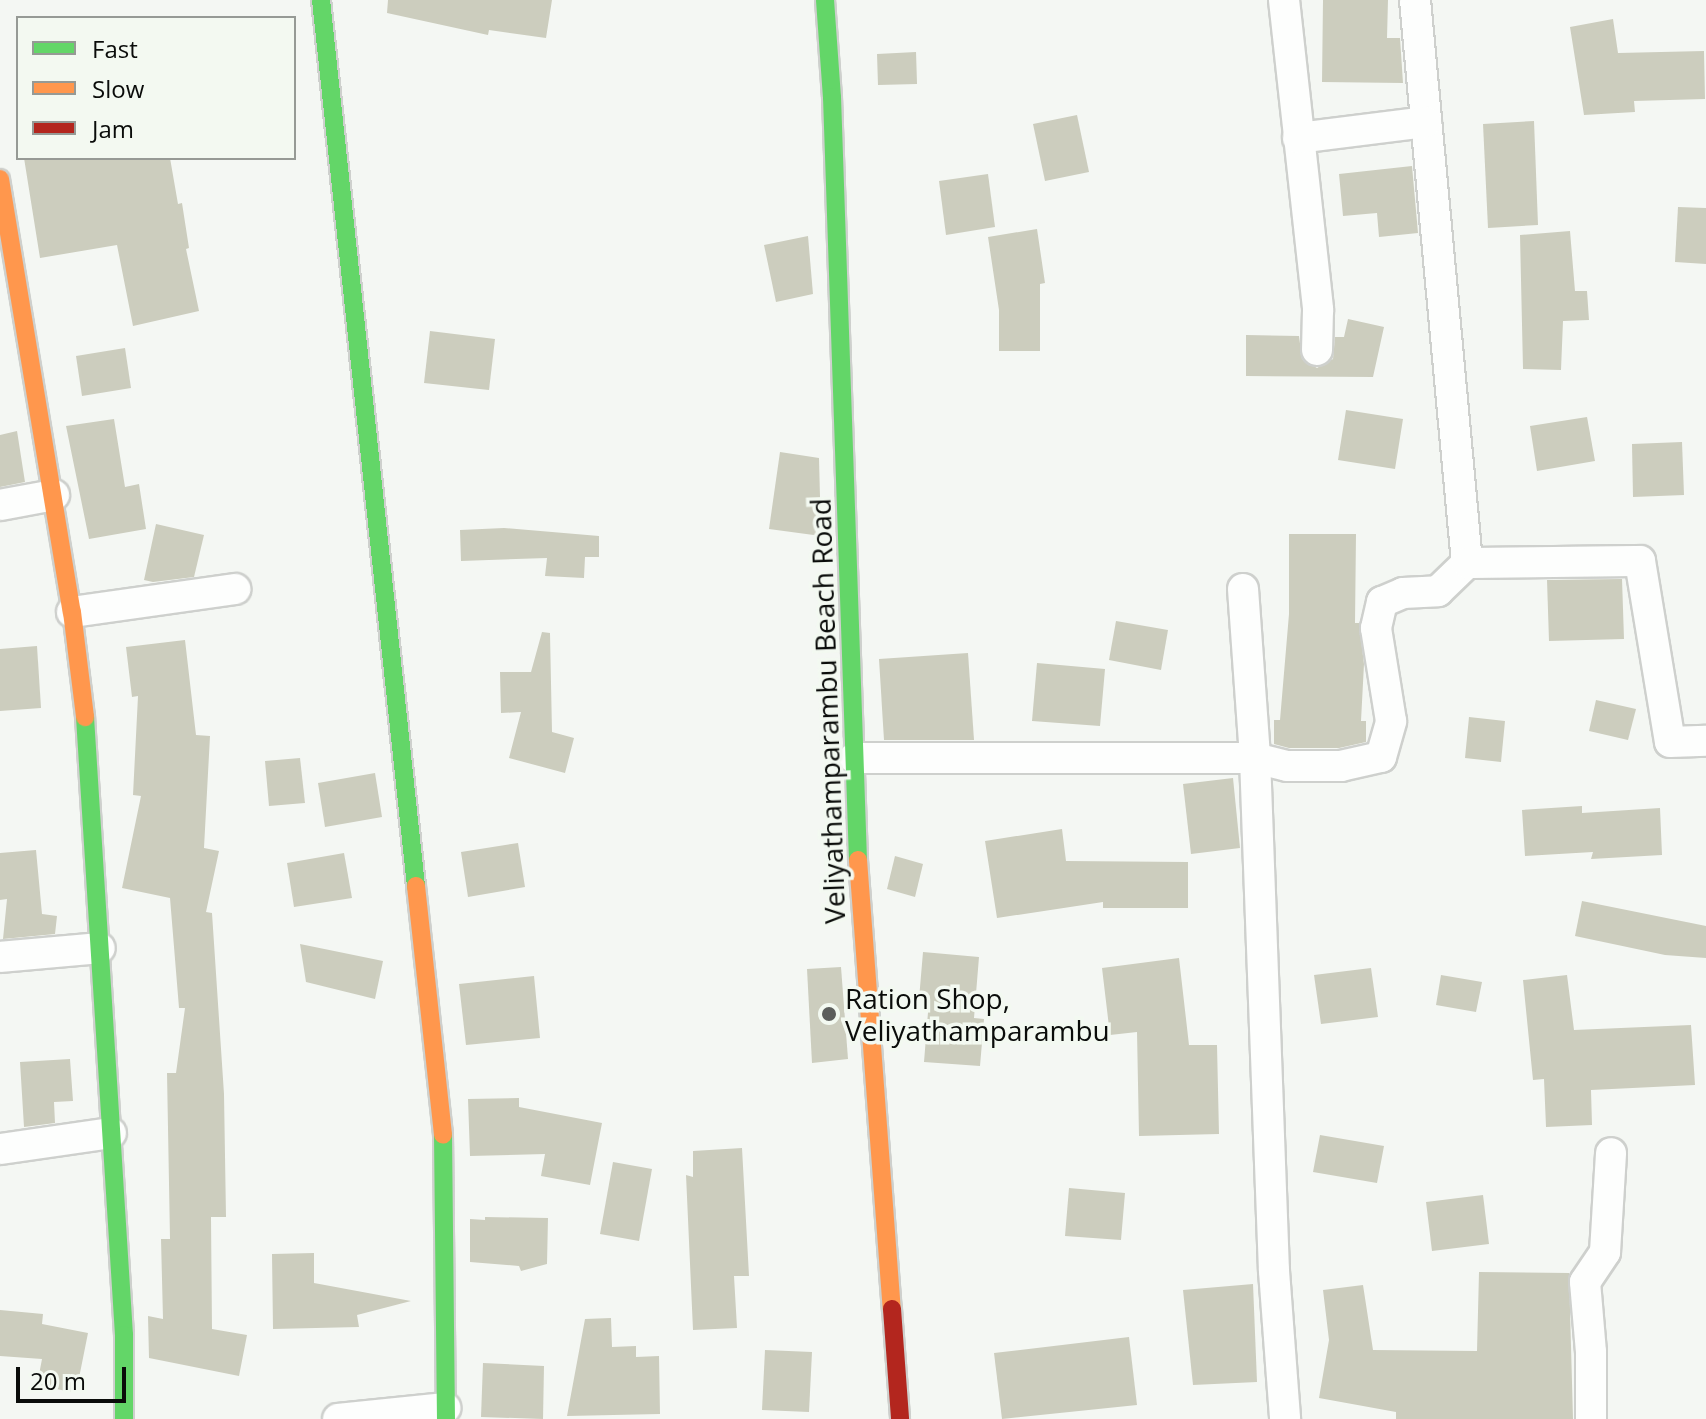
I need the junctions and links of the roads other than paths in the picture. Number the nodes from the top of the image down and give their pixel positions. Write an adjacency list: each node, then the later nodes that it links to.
1 (321, 0): 23 (street)
2 (825, 0): 16 (street, Veliyathamparambu Beach Road)
3 (1284, 0): 6 (street)
4 (1415, 0): 5 (street)
5 (1426, 122): 6 (street); 11 (street)
6 (1298, 138): 8 (street)
7 (0, 179): 9 (street)
8 (1317, 350)
9 (54, 495): 10 (street); 14 (street)
10 (0, 505)
11 (1467, 563): 15 (street); 17 (street)
12 (235, 589): 14 (street)
13 (1243, 589): 17 (street)
14 (72, 612): 18 (street)
15 (1706, 741)
16 (854, 758): 17 (street); 26 (street, Veliyathamparambu Beach Road)
17 (1255, 758): 27 (street)
18 (100, 948): 19 (street); 20 (street)
19 (0, 957)
20 (111, 1133): 21 (street); 24 (street)
21 (0, 1149)
22 (1611, 1153): 28 (street)
23 (445, 1414): 25 (street)
24 (124, 1419)
25 (338, 1419)
26 (900, 1419)
27 (1285, 1419)
28 (1591, 1419)

